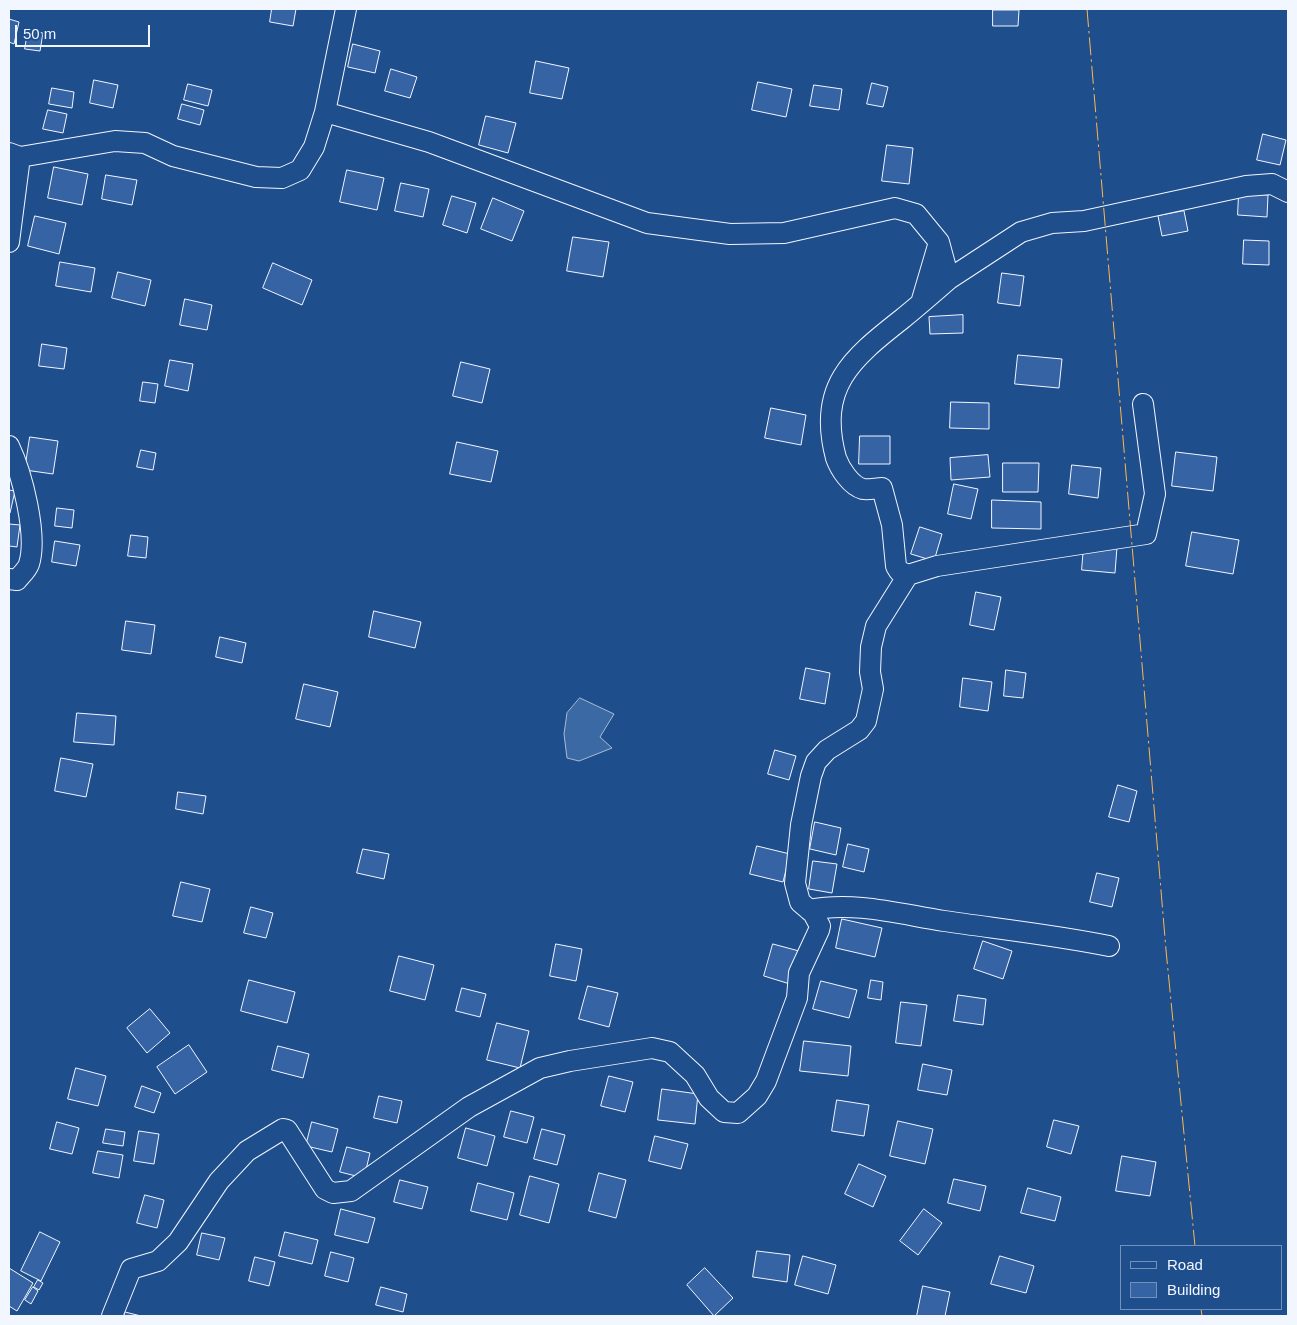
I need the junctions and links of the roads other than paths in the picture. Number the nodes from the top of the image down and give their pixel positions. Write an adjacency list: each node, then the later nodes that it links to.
1 (346, 9): 2 (street)
2 (324, 112): 3 (street); 6 (street)
3 (14, 155): 5 (street)
4 (1288, 192): 7 (street)
5 (9, 242)
6 (939, 242): 7 (street); 8 (street)
7 (948, 279): 8 (street)
8 (921, 303): 11 (street)
9 (1143, 404): 11 (street)
10 (9, 446): 12 (street)
11 (908, 574): 13 (street)
12 (9, 579)
13 (809, 910): 14 (street); 15 (street)
14 (1109, 946)
15 (112, 1316)

